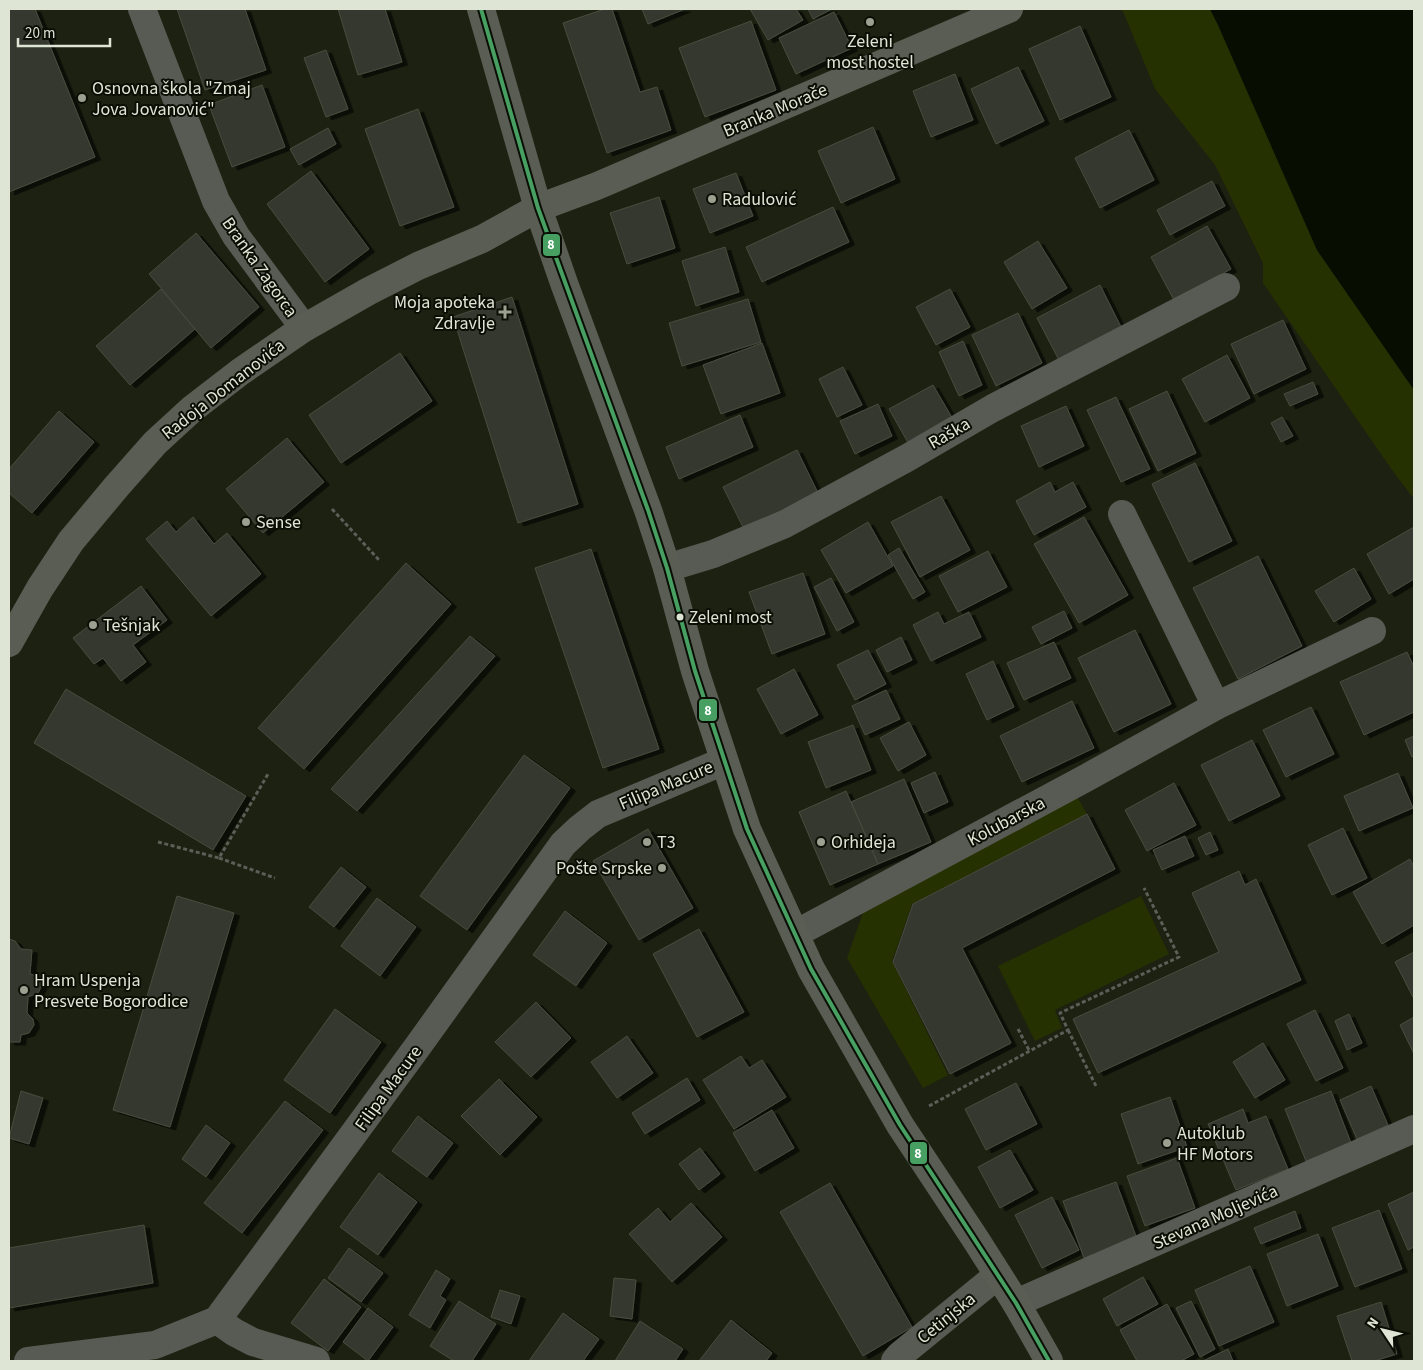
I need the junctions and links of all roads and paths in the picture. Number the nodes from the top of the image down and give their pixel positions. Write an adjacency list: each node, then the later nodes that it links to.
1 (142, 9): 6 (street, Branka Zagorca)
2 (480, 9): 4 (main road)
3 (1009, 9): 4 (main road, Branka Morače)
4 (538, 208): 6 (main road, Radoja Domanovića); 10 (main road)
5 (1226, 287): 10 (street, Raška)
6 (304, 328): 12 (main road, Radoja Domanovića)
7 (332, 509): 9 (path)
8 (1122, 514): 13 (street)
9 (379, 560)
10 (667, 568): 14 (main road)
11 (1372, 631): 13 (street, Kolubarska)
12 (9, 643)
13 (1216, 706): 20 (street, Kolubarska)
14 (724, 761): 20 (main road); 29 (street, Filipa Macure)
15 (268, 774): 17 (path)
16 (158, 842): 17 (path)
17 (218, 858): 18 (path)
18 (275, 878)
19 (1144, 888): 22 (path)
20 (795, 934): 27 (main road)
21 (1018, 1029): 23 (path)
22 (1068, 1030): 23 (path); 24 (path)
23 (1030, 1052): 25 (path)
24 (1097, 1088)
25 (929, 1106)
26 (1414, 1129): 28 (street, Stevana Moljevića)
27 (998, 1275): 28 (main road); 30 (street, Cetinjska)
28 (1016, 1303): 33 (main road)
29 (217, 1320): 31 (street); 32 (street)
30 (892, 1359)
31 (28, 1361)
32 (316, 1361)
33 (1049, 1361)

